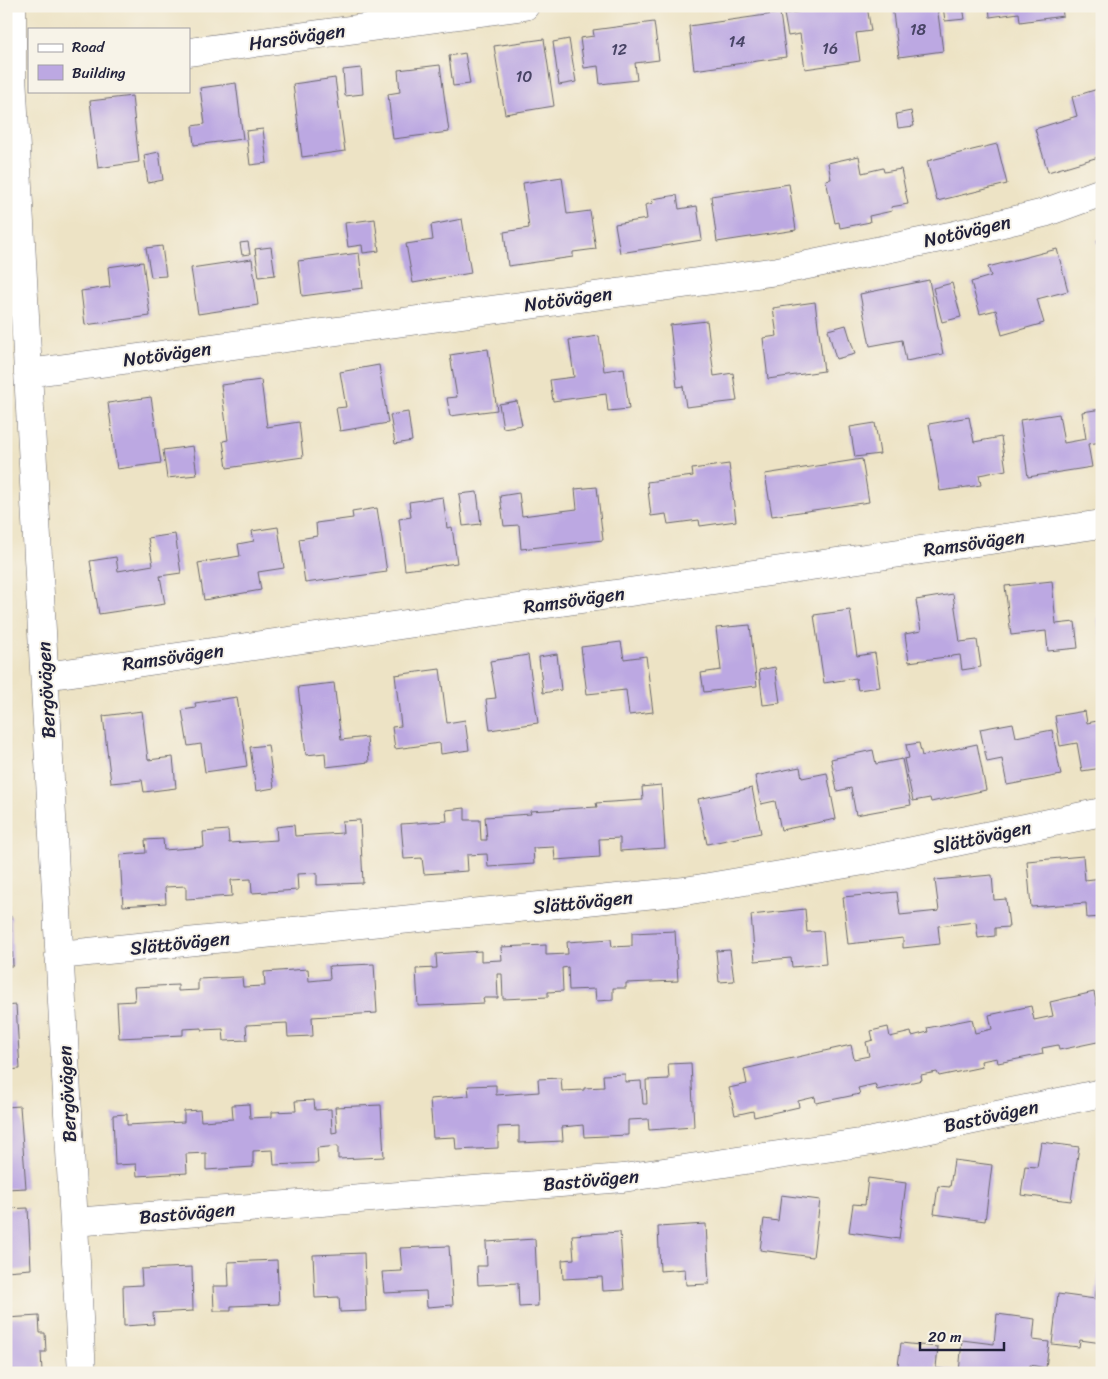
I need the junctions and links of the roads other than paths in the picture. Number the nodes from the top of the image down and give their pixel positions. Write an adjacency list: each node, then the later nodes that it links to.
1 (12, 6): 4 (street, Bergövägen)
2 (524, 6): 3 (street, Harsövägen)
3 (190, 52)
4 (20, 74): 6 (street, Bergövägen)
5 (1102, 192): 6 (street, Notövägen)
6 (28, 373): 8 (street, Bergövägen)
7 (1102, 524): 8 (street, Ramsövägen)
8 (45, 676): 10 (street, Bergövägen)
9 (1102, 812): 10 (street, Slättövägen)
10 (59, 955): 12 (street, Bergövägen)
11 (1102, 1093): 12 (street, Bastövägen)
12 (74, 1222): 13 (street, Bergövägen)
13 (82, 1373)

